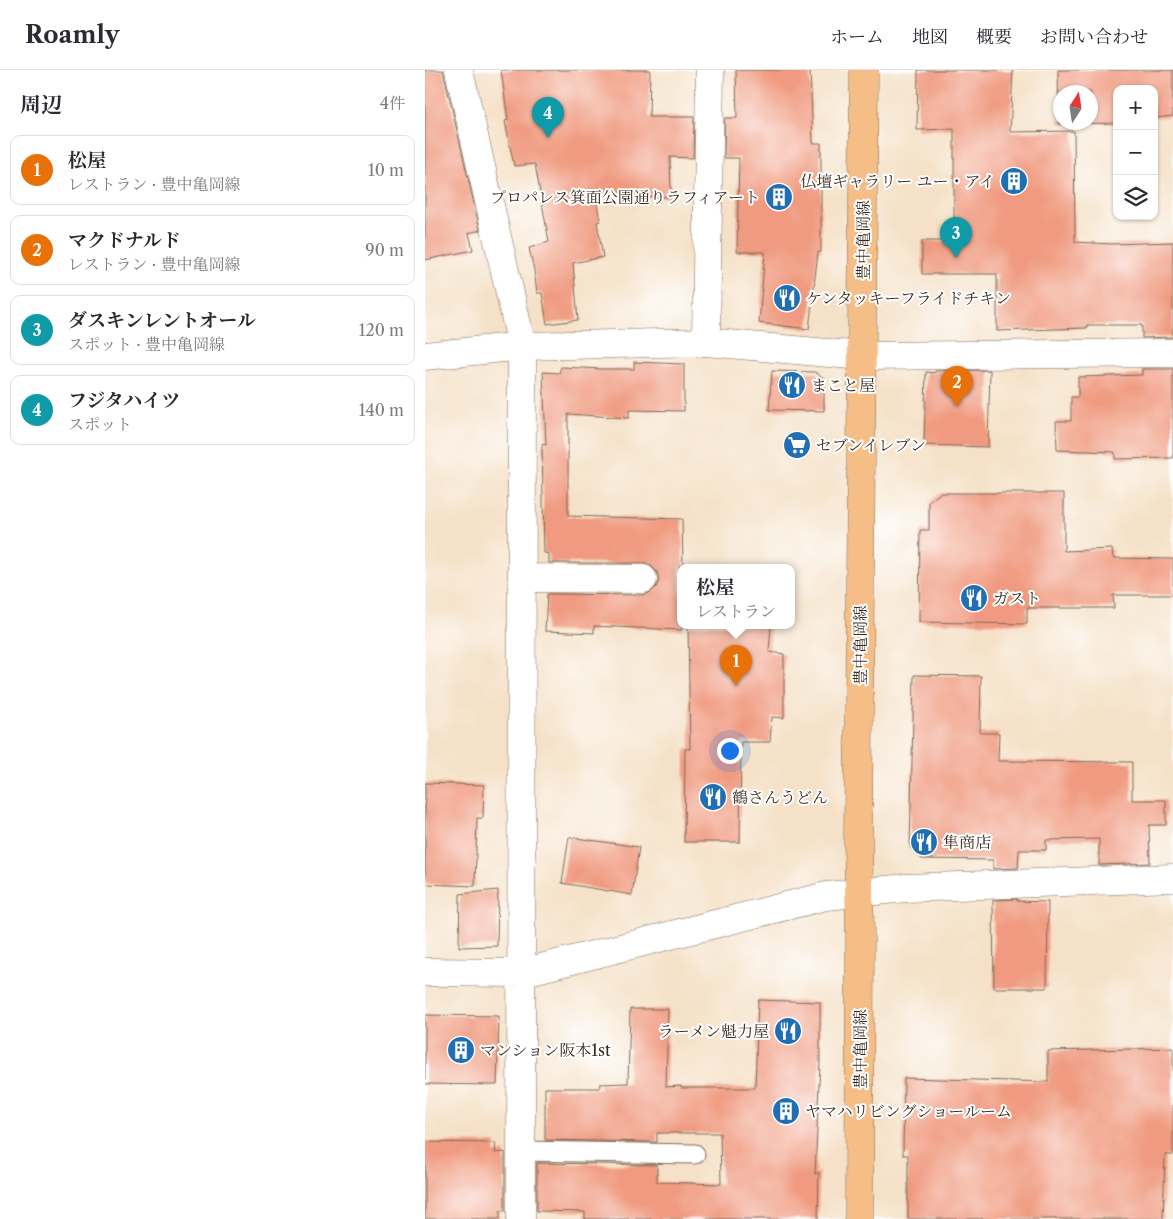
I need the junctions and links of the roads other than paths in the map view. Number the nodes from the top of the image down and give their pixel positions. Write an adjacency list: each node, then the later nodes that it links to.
1 (459, 70): 5 (street)
2 (710, 70): 4 (street)
3 (863, 70): 8 (main road, 豊中亀岡線)
4 (706, 342): 5 (street); 8 (street)
5 (523, 346): 7 (street); 9 (street)
6 (1173, 353): 8 (street)
7 (425, 356)
8 (862, 356): 12 (main road, 豊中亀岡線)
9 (522, 578): 10 (street); 14 (street)
10 (643, 579)
11 (1173, 878): 12 (street)
12 (860, 892): 14 (street); 18 (main road, 豊中亀岡線)
13 (425, 972): 14 (street)
14 (521, 973): 15 (street)
15 (521, 1151): 16 (lane); 17 (street)
16 (695, 1154)
17 (521, 1219)
18 (859, 1219)

